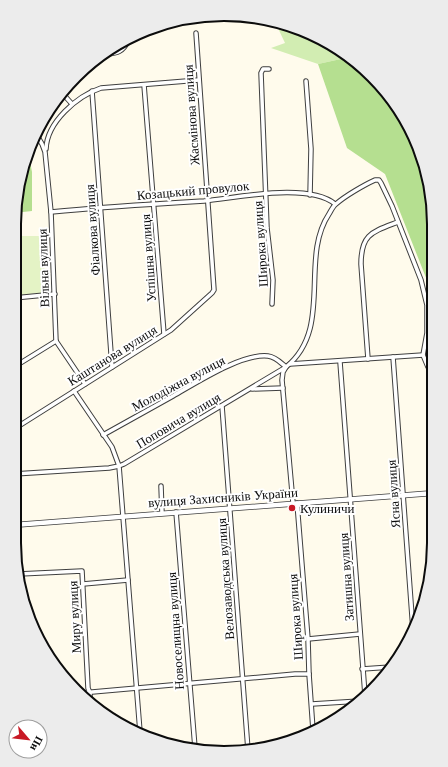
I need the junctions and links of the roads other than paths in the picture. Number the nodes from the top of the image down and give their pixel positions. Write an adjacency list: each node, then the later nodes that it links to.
1 (196, 34): 5 (street, Жасмінова вулиця)
2 (126, 47): 3 (street)
3 (113, 54)
4 (268, 68): 13 (street, Широка вулиця)
5 (199, 80): 7 (street); 15 (street, Жасмінова вулиця)
6 (306, 81): 14 (street)
7 (144, 85): 8 (street); 16 (street, Успішна вулиця)
8 (92, 91): 10 (street); 18 (street, Фіалкова вулиця)
9 (66, 97): 10 (street)
10 (72, 104): 12 (street)
11 (39, 139): 12 (street, Вільна вулиця)
12 (46, 152): 19 (street, Вільна вулиця)
13 (266, 193): 14 (street, Козацький провулок); 15 (street, Козацький провулок); 24 (street, Широка вулиця)
14 (310, 195): 17 (street, Козацький провулок)
15 (206, 200): 16 (street, Козацький провулок); 21 (street, Жасмінова вулиця)
16 (154, 204): 18 (street, Козацький провулок); 25 (street, Успішна вулиця)
17 (335, 204): 20 (street, Поповича вулиця); 33 (street, Поповича вулиця)
18 (100, 207): 19 (street, Козацький провулок); 34 (street, Фіалкова вулиця)
19 (51, 212): 22 (street, Вільна вулиця)
20 (398, 222): 27 (street); 29 (street)
21 (214, 290): 25 (street, Каштанова вулиця)
22 (55, 294): 23 (street); 26 (street, Вільна вулиця)
23 (21, 297)
24 (272, 304)
25 (164, 334): 34 (street, Каштанова вулиця)
26 (56, 341): 31 (street); 35 (street)
27 (422, 355): 28 (street); 32 (street)
28 (393, 357): 29 (street); 46 (street, Ясна вулиця)
29 (368, 359): 30 (street)
30 (340, 362): 33 (street); 47 (street, Затишна вулиця)
31 (21, 363)
32 (427, 365)
33 (288, 366): 36 (street, Широка вулиця); 37 (street, Поповича вулиця); 41 (street, Молодіжна вулиця)
34 (112, 367): 35 (street, Каштанова вулиця)
35 (84, 384): 38 (street, Каштанова вулиця)
36 (283, 388): 37 (street); 48 (street, Широка вулиця)
37 (250, 389): 39 (street, Поповича вулиця)
38 (74, 391): 40 (street, Каштанова вулиця); 41 (street)
39 (222, 406): 42 (street, Поповича вулиця); 49 (street, Велозаводська вулиця)
40 (21, 425)
41 (103, 435): 42 (street)
42 (119, 466): 43 (street); 52 (street)
43 (21, 474)
44 (161, 486): 51 (street)
45 (427, 493): 46 (street, вулиця Захисників України)
46 (403, 495): 47 (street, вулиця Захисників України); 57 (street, Ясна вулиця)
47 (350, 499): 48 (street, вулиця Захисників України); 58 (street, Затишна вулиця)
48 (295, 503): 49 (street, вулиця Захисників України); 59 (street, Широка вулиця)
49 (230, 507): 50 (street, вулиця Захисників України); 63 (street, Велозаводська вулиця)
50 (176, 512): 51 (street, вулиця Захисників України); 64 (street, Новоселищна вулиця)
51 (162, 513): 52 (street, вулиця Захисників України)
52 (123, 516): 53 (street, вулиця Захисників України); 55 (street)
53 (21, 523)
54 (24, 574): 56 (street, Миру вулиця)
55 (128, 580): 56 (street); 65 (street)
56 (83, 584): 68 (street, Миру вулиця)
57 (412, 620)
58 (360, 634): 59 (street); 61 (street, Затишна вулиця)
59 (308, 639): 62 (street, Широка вулиця)
60 (384, 668): 61 (street)
61 (362, 670): 66 (street, Затишна вулиця)
62 (309, 674): 63 (street); 70 (street, Широка вулиця)
63 (242, 678): 64 (street); 74 (street, Велозаводська вулиця)
64 (189, 683): 65 (street); 73 (street, Новоселищна вулиця)
65 (136, 688): 68 (street); 72 (street)
66 (364, 690)
67 (87, 693): 68 (street)
68 (90, 693)
69 (351, 702): 70 (street)
70 (312, 704): 71 (street, Широка вулиця)
71 (313, 726)
72 (140, 728)
73 (195, 744)
74 (248, 744)

